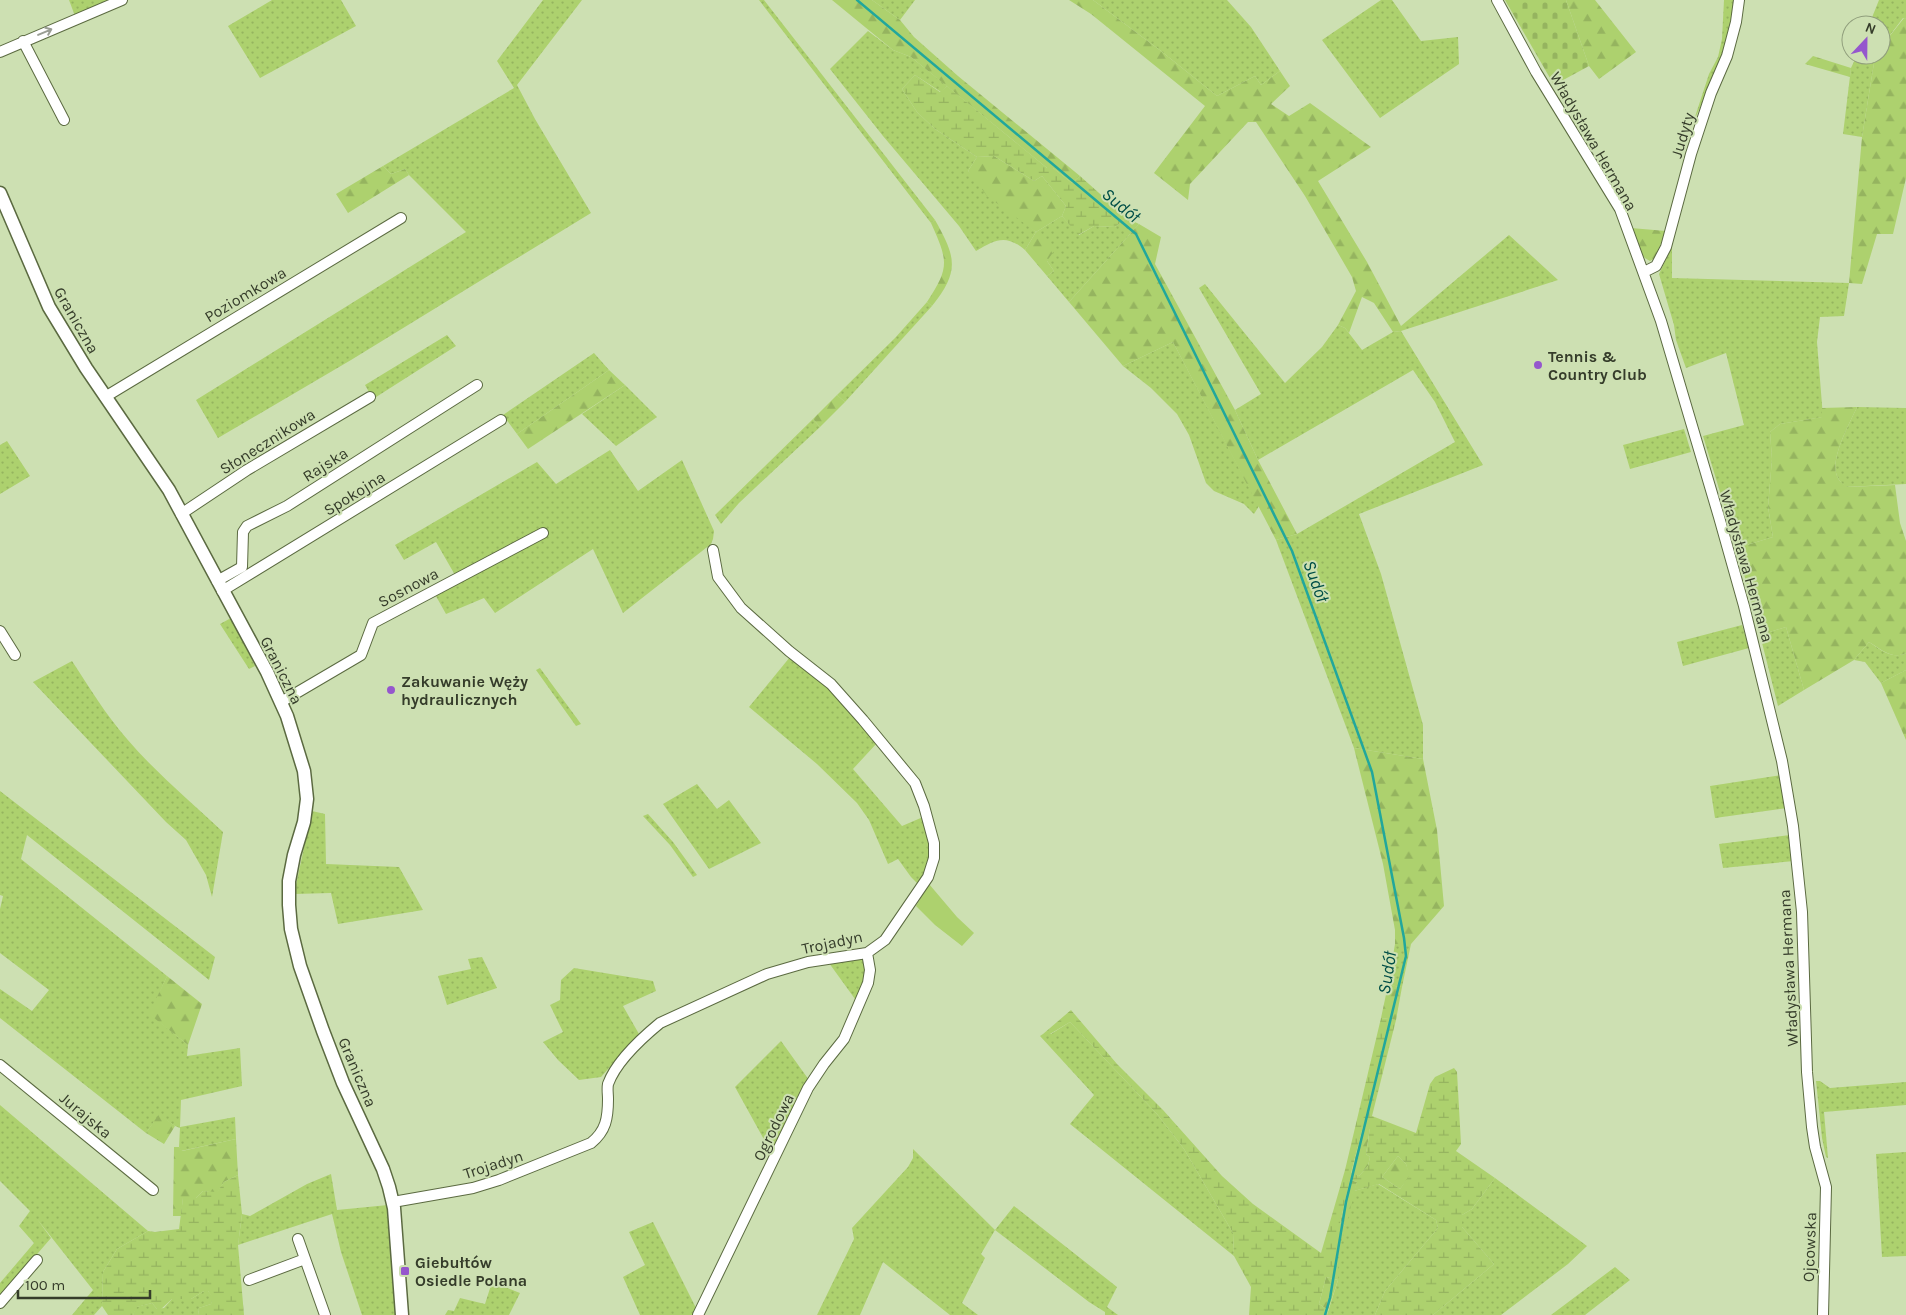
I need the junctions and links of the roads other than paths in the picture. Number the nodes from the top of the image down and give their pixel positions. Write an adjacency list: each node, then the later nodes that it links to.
1 (122, 0): 4 (street, one-way to 1)
2 (1497, 0): 9 (street, Władysława Hermana)
3 (1739, 0): 9 (street, Judyty)
4 (23, 41): 5 (street); 6 (street)
5 (0, 52)
6 (64, 120)
7 (0, 192): 11 (street, Graniczna)
8 (402, 218): 11 (street, Poziomkowa)
9 (1644, 272): 23 (street, Władysława Hermana)
10 (477, 385): 17 (street, Rajska)
11 (104, 397): 14 (street, Graniczna)
12 (370, 397): 14 (street, Słonecznikowa)
13 (501, 420): 17 (street, Spokojna)
14 (181, 514): 17 (street, Graniczna)
15 (543, 533): 20 (street, Sosnowa)
16 (714, 550): 21 (street, Trojadyn)
17 (220, 586): 20 (street, Graniczna)
18 (0, 631): 19 (street)
19 (15, 655)
20 (281, 702): 25 (street, Graniczna)
21 (867, 953): 25 (street, Trojadyn); 33 (street, Ogrodowa)
22 (0, 1065): 24 (street, Jurajska)
23 (1824, 1181): 34 (street, Ojcowska)
24 (153, 1190)
25 (393, 1202): 32 (street, Graniczna)
26 (298, 1239): 27 (street)
27 (305, 1259): 29 (street); 31 (street)
28 (37, 1260): 30 (street)
29 (249, 1280)
30 (0, 1303)
31 (325, 1315)
32 (402, 1315)
33 (698, 1315)
34 (1823, 1315)

